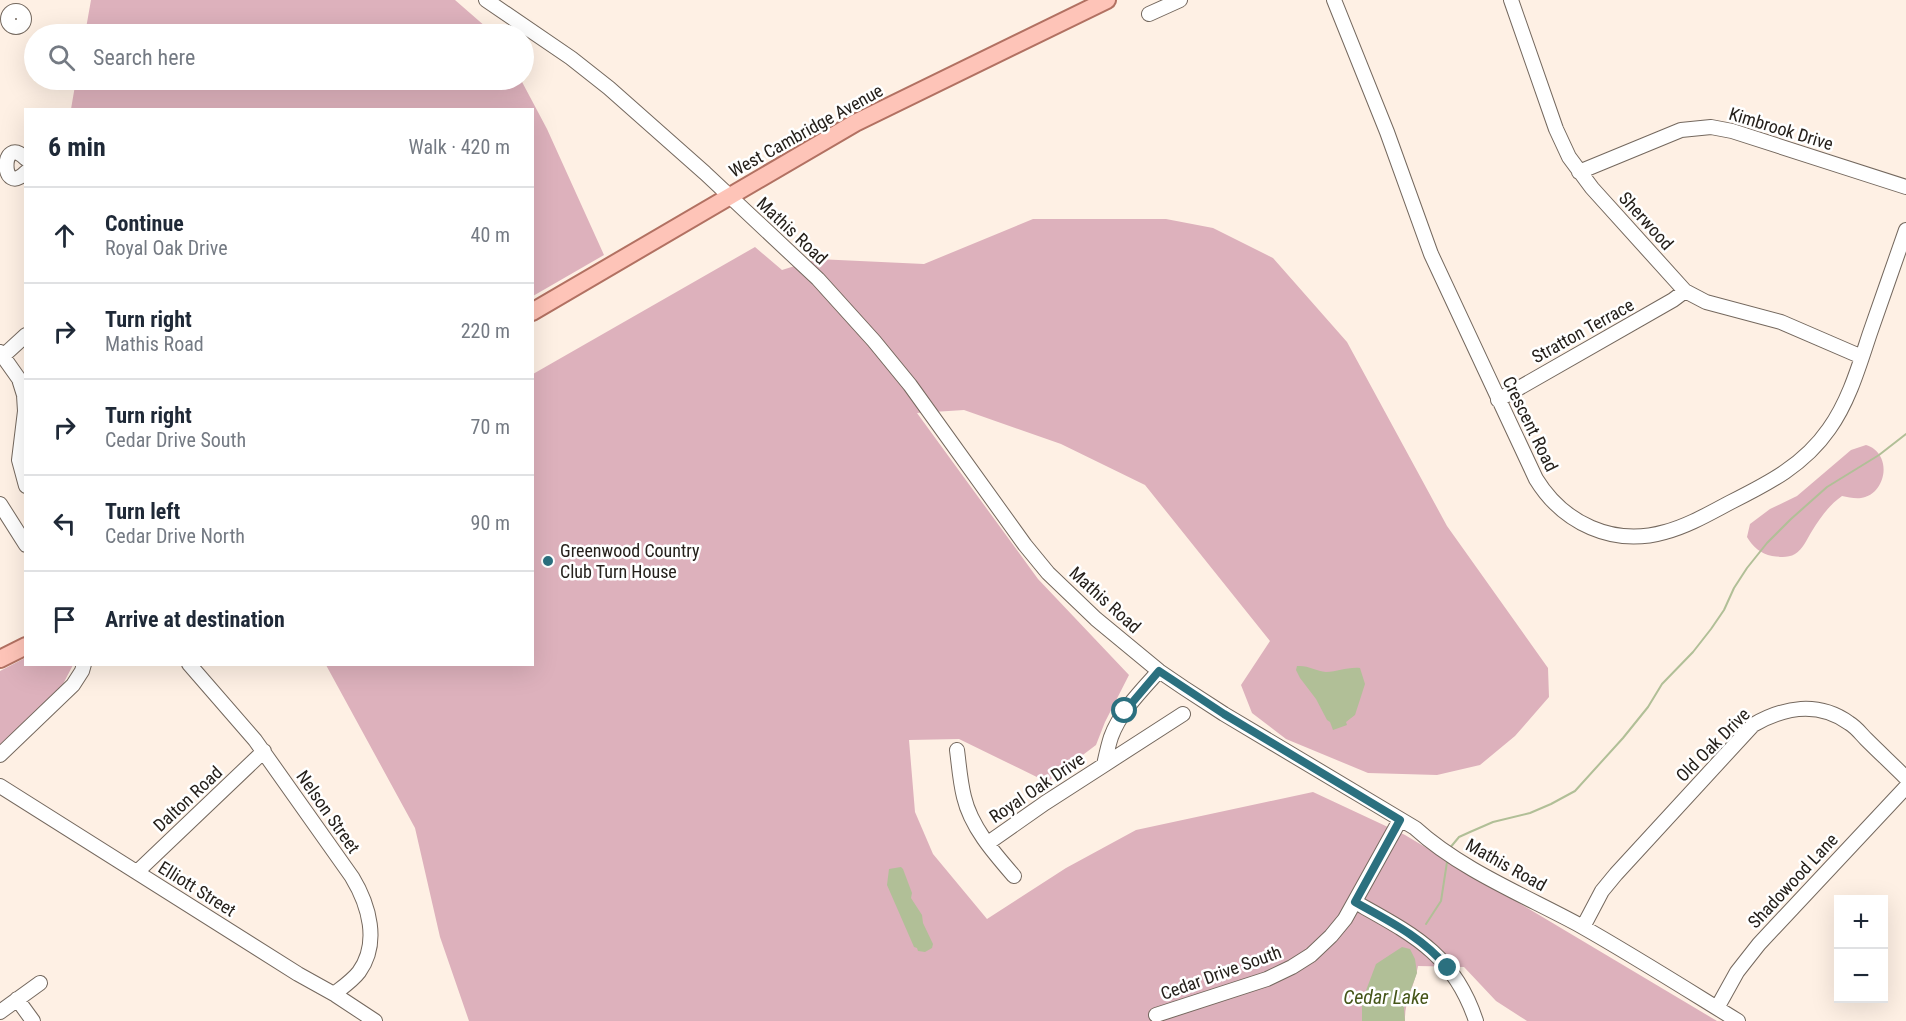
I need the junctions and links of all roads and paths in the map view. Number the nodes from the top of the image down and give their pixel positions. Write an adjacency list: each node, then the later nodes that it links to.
1 (486, 0): 7 (street, Mathis Road)
2 (1107, 0): 14 (main road, West Cambridge Avenue)
3 (1180, 0): 6 (street)
4 (1334, 0): 22 (street, Crescent Road)
5 (1511, 0): 11 (street, Sherwood)
6 (1149, 14)
7 (521, 24)
8 (534, 33): 14 (street, Mathis Road)
9 (24, 157): 10 (street)
10 (2, 165): 12 (street)
11 (1579, 172): 13 (street, Kimbrook Drive); 16 (street, Sherwood)
12 (24, 173)
13 (1906, 187)
14 (729, 195): 17 (main road, West Cambridge Avenue); 31 (street, Mathis Road)
15 (1906, 230): 20 (street, Crescent Road)
16 (1685, 291): 20 (street, Sherwood); 22 (street, Stratton Terrace)
17 (534, 311)
18 (24, 337): 19 (street)
19 (1, 354): 21 (street)
20 (1862, 357): 22 (street, Crescent Road)
21 (24, 395)
22 (1498, 400)
23 (24, 419): 24 (street)
24 (24, 479)
25 (0, 504): 26 (street)
26 (24, 542)
27 (24, 647): 28 (main road)
28 (0, 659)
29 (83, 666): 35 (street)
30 (191, 666): 34 (street, Nelson Street)
31 (1159, 671): 36 (street, Royal Oak Drive); 40 (street, Mathis Road)
32 (1183, 714): 36 (street)
33 (957, 750): 41 (street)
34 (264, 752): 42 (street, Dalton Road); 47 (street, Nelson Street)
35 (0, 755)
36 (1104, 765): 41 (street, Royal Oak Drive)
37 (1906, 778): 45 (street, Old Oak Drive)
38 (0, 786): 42 (street, Elliott Street)
39 (1906, 788): 49 (street, Shadowood Lane)
40 (1400, 820): 44 (street, Cedar Drive South); 45 (street, Mathis Road)
41 (988, 843): 43 (street)
42 (136, 872): 47 (street, Elliott Street)
43 (1014, 876)
44 (1355, 902): 51 (street, Cedar Drive South); 54 (street)
45 (1582, 927): 49 (street, Mathis Road)
46 (40, 982): 48 (street)
47 (334, 994): 53 (street, Elliott Street)
48 (17, 999): 50 (street); 52 (street)
49 (1717, 1008): 55 (street, Mathis Road)
50 (0, 1012)
51 (1156, 1015)
52 (33, 1021)
53 (375, 1021)
54 (1476, 1021)
55 (1738, 1021)

